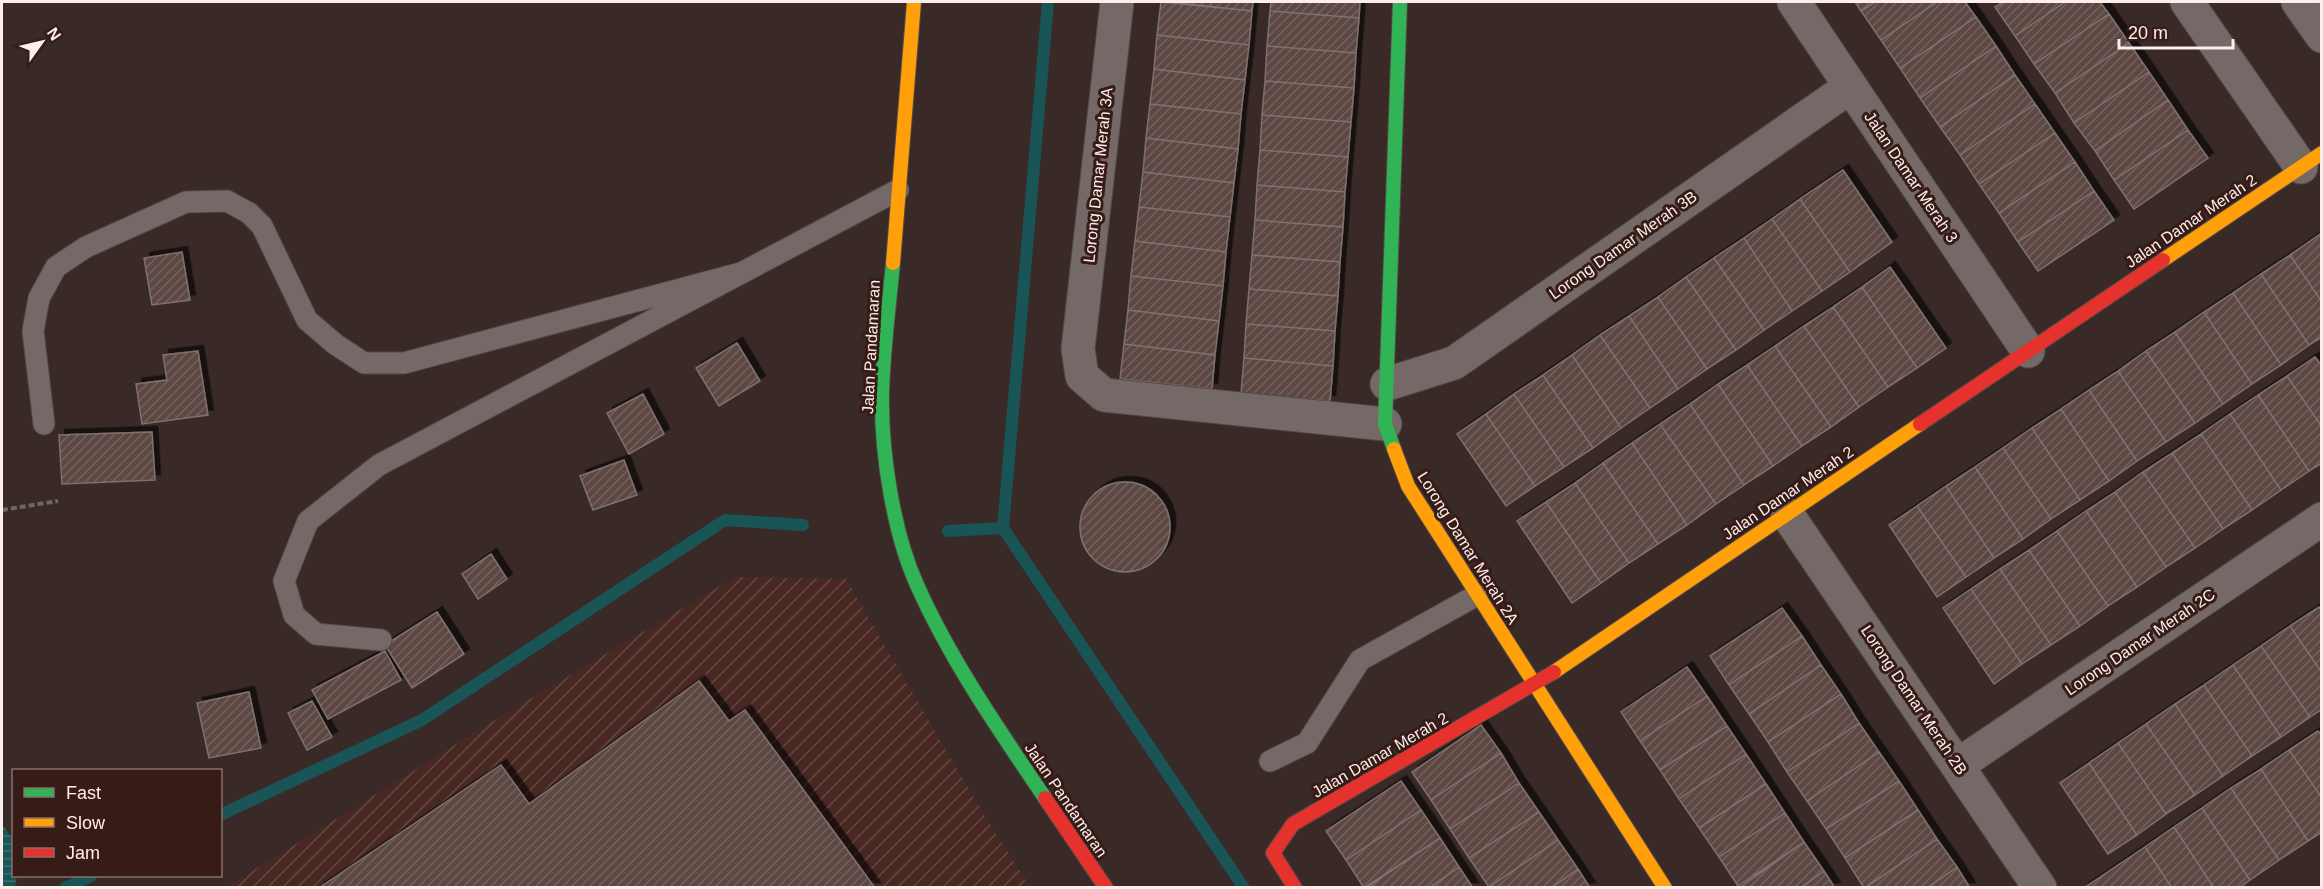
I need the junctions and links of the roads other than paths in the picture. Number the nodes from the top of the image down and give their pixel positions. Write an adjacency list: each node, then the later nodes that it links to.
1 (914, 2): 8 (street, Jalan Pandamaran)
2 (1117, 2): 13 (street, Lorong Damar Merah 3A)
3 (1400, 2): 11 (street, Lorong Damar Merah 2A)
4 (1794, 2): 6 (street, Jalan Damar Merah 3)
5 (2187, 2): 7 (street)
6 (1850, 87): 10 (street, Jalan Damar Merah 3); 11 (street, Lorong Damar Merah 3B)
7 (2312, 160): 10 (street, Jalan Damar Merah 2)
8 (898, 190): 9 (lane); 21 (street, Jalan Pandamaran)
9 (741, 273): 12 (lane); 17 (lane)
10 (2028, 351): 14 (street, Jalan Damar Merah 2)
11 (1387, 384): 13 (street, Lorong Damar Merah 2A)
12 (44, 424)
13 (1385, 424): 16 (street, Lorong Damar Merah 2A)
14 (1788, 514): 18 (street, Jalan Damar Merah 2); 20 (street, Lorong Damar Merah 2B)
15 (2322, 519): 20 (street, Lorong Damar Merah 2C)
16 (1477, 596): 18 (street, Lorong Damar Merah 2A); 19 (lane)
17 (381, 640)
18 (1534, 685): 22 (street, Jalan Damar Merah 2); 23 (street, Lorong Damar Merah 2A)
19 (1270, 761)
20 (1958, 765): 24 (street, Lorong Damar Merah 2B)
21 (1106, 888)
22 (1295, 888)
23 (1665, 888)
24 (2040, 888)

